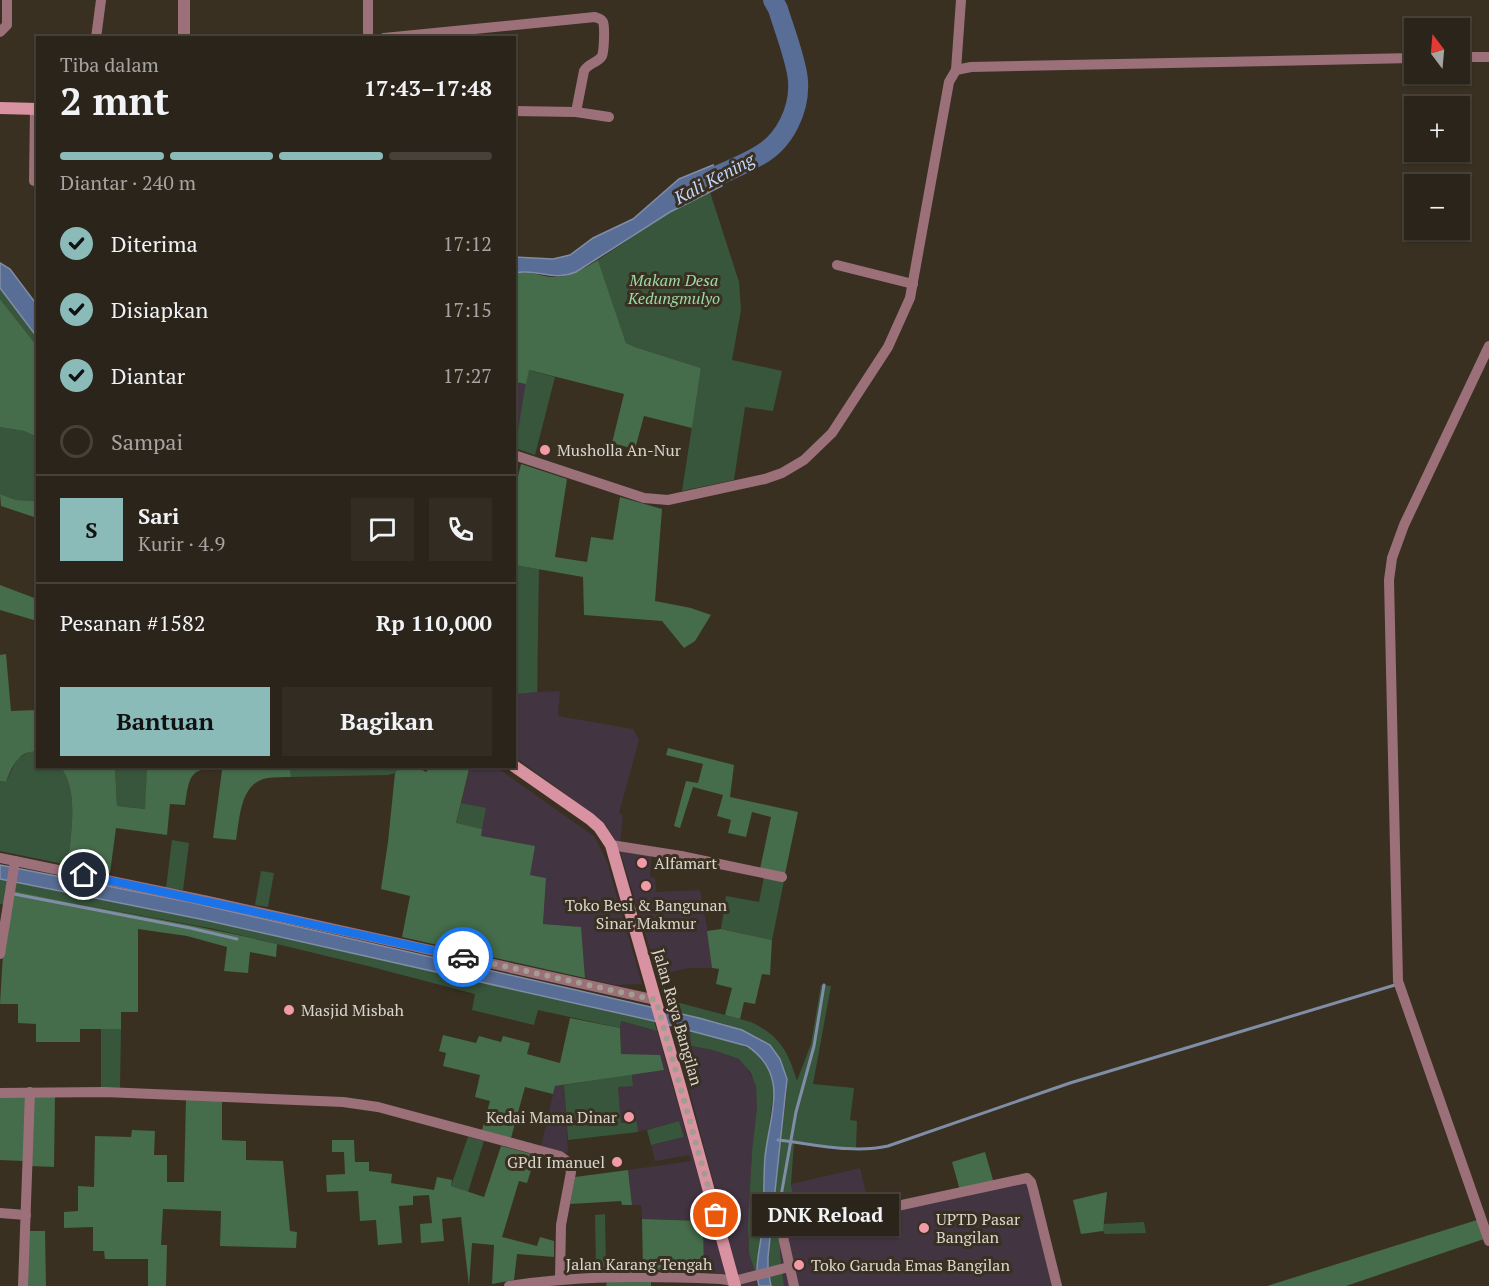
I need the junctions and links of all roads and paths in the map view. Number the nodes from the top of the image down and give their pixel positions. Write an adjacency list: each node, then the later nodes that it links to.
1 (7, 0): 6 (street)
2 (101, 0): 7 (street)
3 (184, 0): 8 (street)
4 (368, 0): 9 (street)
5 (961, 0): 14 (street)
6 (0, 32)
7 (96, 36)
8 (184, 36)
9 (368, 36)
10 (402, 36): 18 (street)
11 (1470, 57): 12 (street)
12 (1489, 57)
13 (1404, 58): 14 (street)
14 (956, 70): 22 (street)
15 (0, 108): 16 (main road)
16 (36, 109): 20 (street)
17 (516, 111): 18 (street)
18 (576, 112): 19 (street)
19 (609, 117)
20 (34, 181)
21 (837, 266): 22 (street)
22 (913, 284): 24 (street)
23 (1489, 345): 36 (street)
24 (516, 456)
25 (516, 767): 26 (main road, Jalan Raya Bangilan)
26 (611, 845): 29 (street); 31 (main road, Jalan Raya Bangilan)
27 (0, 858): 28 (street)
28 (15, 863): 30 (street); 31 (street)
29 (782, 877)
30 (0, 954)
31 (657, 1002): 39 (main road, Jalan Raya Bangilan)
32 (0, 1092): 33 (street)
33 (30, 1092): 35 (street); 38 (street)
34 (0, 1214): 35 (street)
35 (26, 1215): 41 (street)
36 (1489, 1241)
37 (789, 1267): 39 (street); 43 (street); 44 (street)
38 (560, 1279): 39 (street, Jalan Karang Tengah); 40 (street, Jalan Karang Tengah)
39 (734, 1284)
40 (526, 1285): 42 (street, Jalan Karang Tengah)
41 (23, 1286)
42 (509, 1286)
43 (794, 1286)
44 (1057, 1286)

